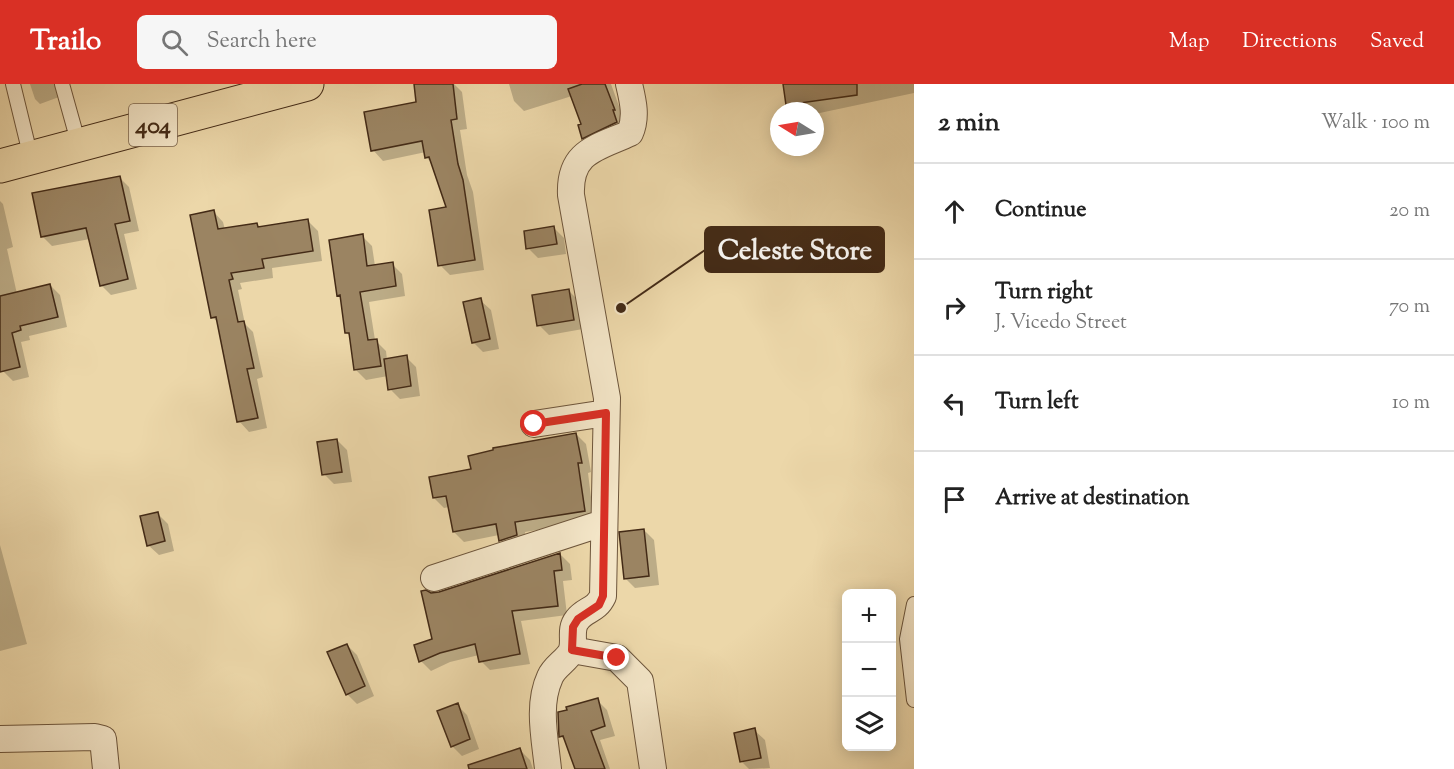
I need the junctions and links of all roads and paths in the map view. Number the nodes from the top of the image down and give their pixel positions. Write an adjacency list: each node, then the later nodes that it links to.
1 (13, 84): 6 (lane)
2 (62, 84): 5 (lane)
3 (307, 84): 5 (main road, 404)
4 (629, 84): 7 (street)
5 (79, 145): 6 (main road, 404)
6 (15, 162)
7 (606, 413): 8 (street); 9 (street)
8 (534, 424)
9 (603, 523): 10 (street); 12 (street)
10 (434, 578)
11 (914, 604): 13 (lane)
12 (572, 650): 16 (street); 17 (street)
13 (914, 700)
14 (0, 739): 15 (street)
15 (106, 769)
16 (548, 769)
17 (653, 769)

